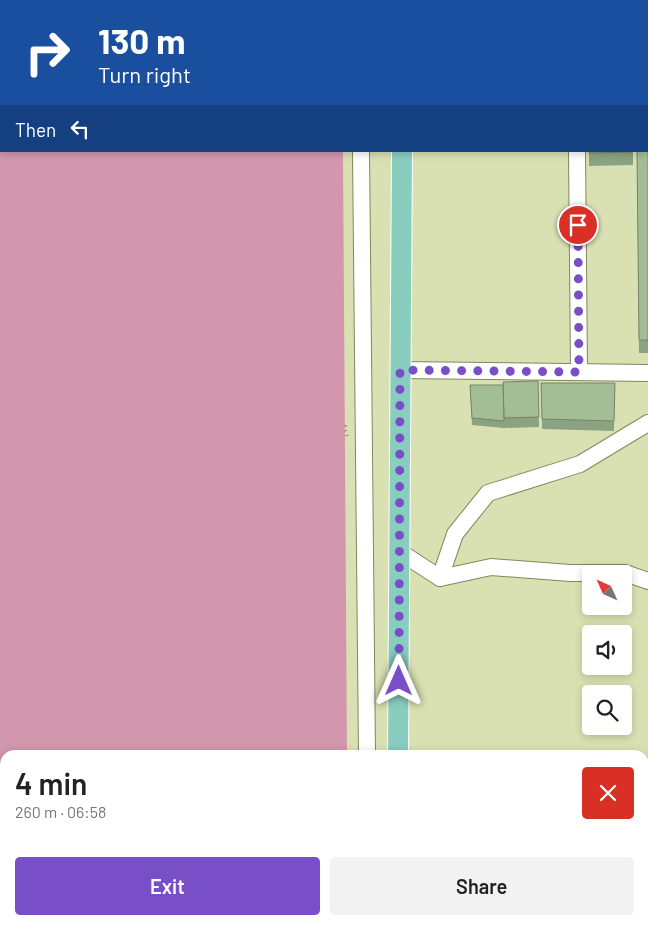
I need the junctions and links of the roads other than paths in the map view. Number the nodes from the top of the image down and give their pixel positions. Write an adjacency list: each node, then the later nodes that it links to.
1 (361, 152): 11 (street)
2 (402, 152): 4 (main road)
3 (577, 152): 5 (street)
4 (400, 370): 5 (street); 8 (main road)
5 (579, 372): 6 (street)
6 (648, 373)
7 (648, 422): 9 (street)
8 (400, 552): 9 (street); 12 (main road)
9 (440, 578): 10 (street)
10 (648, 581)
11 (368, 750)
12 (398, 750)

